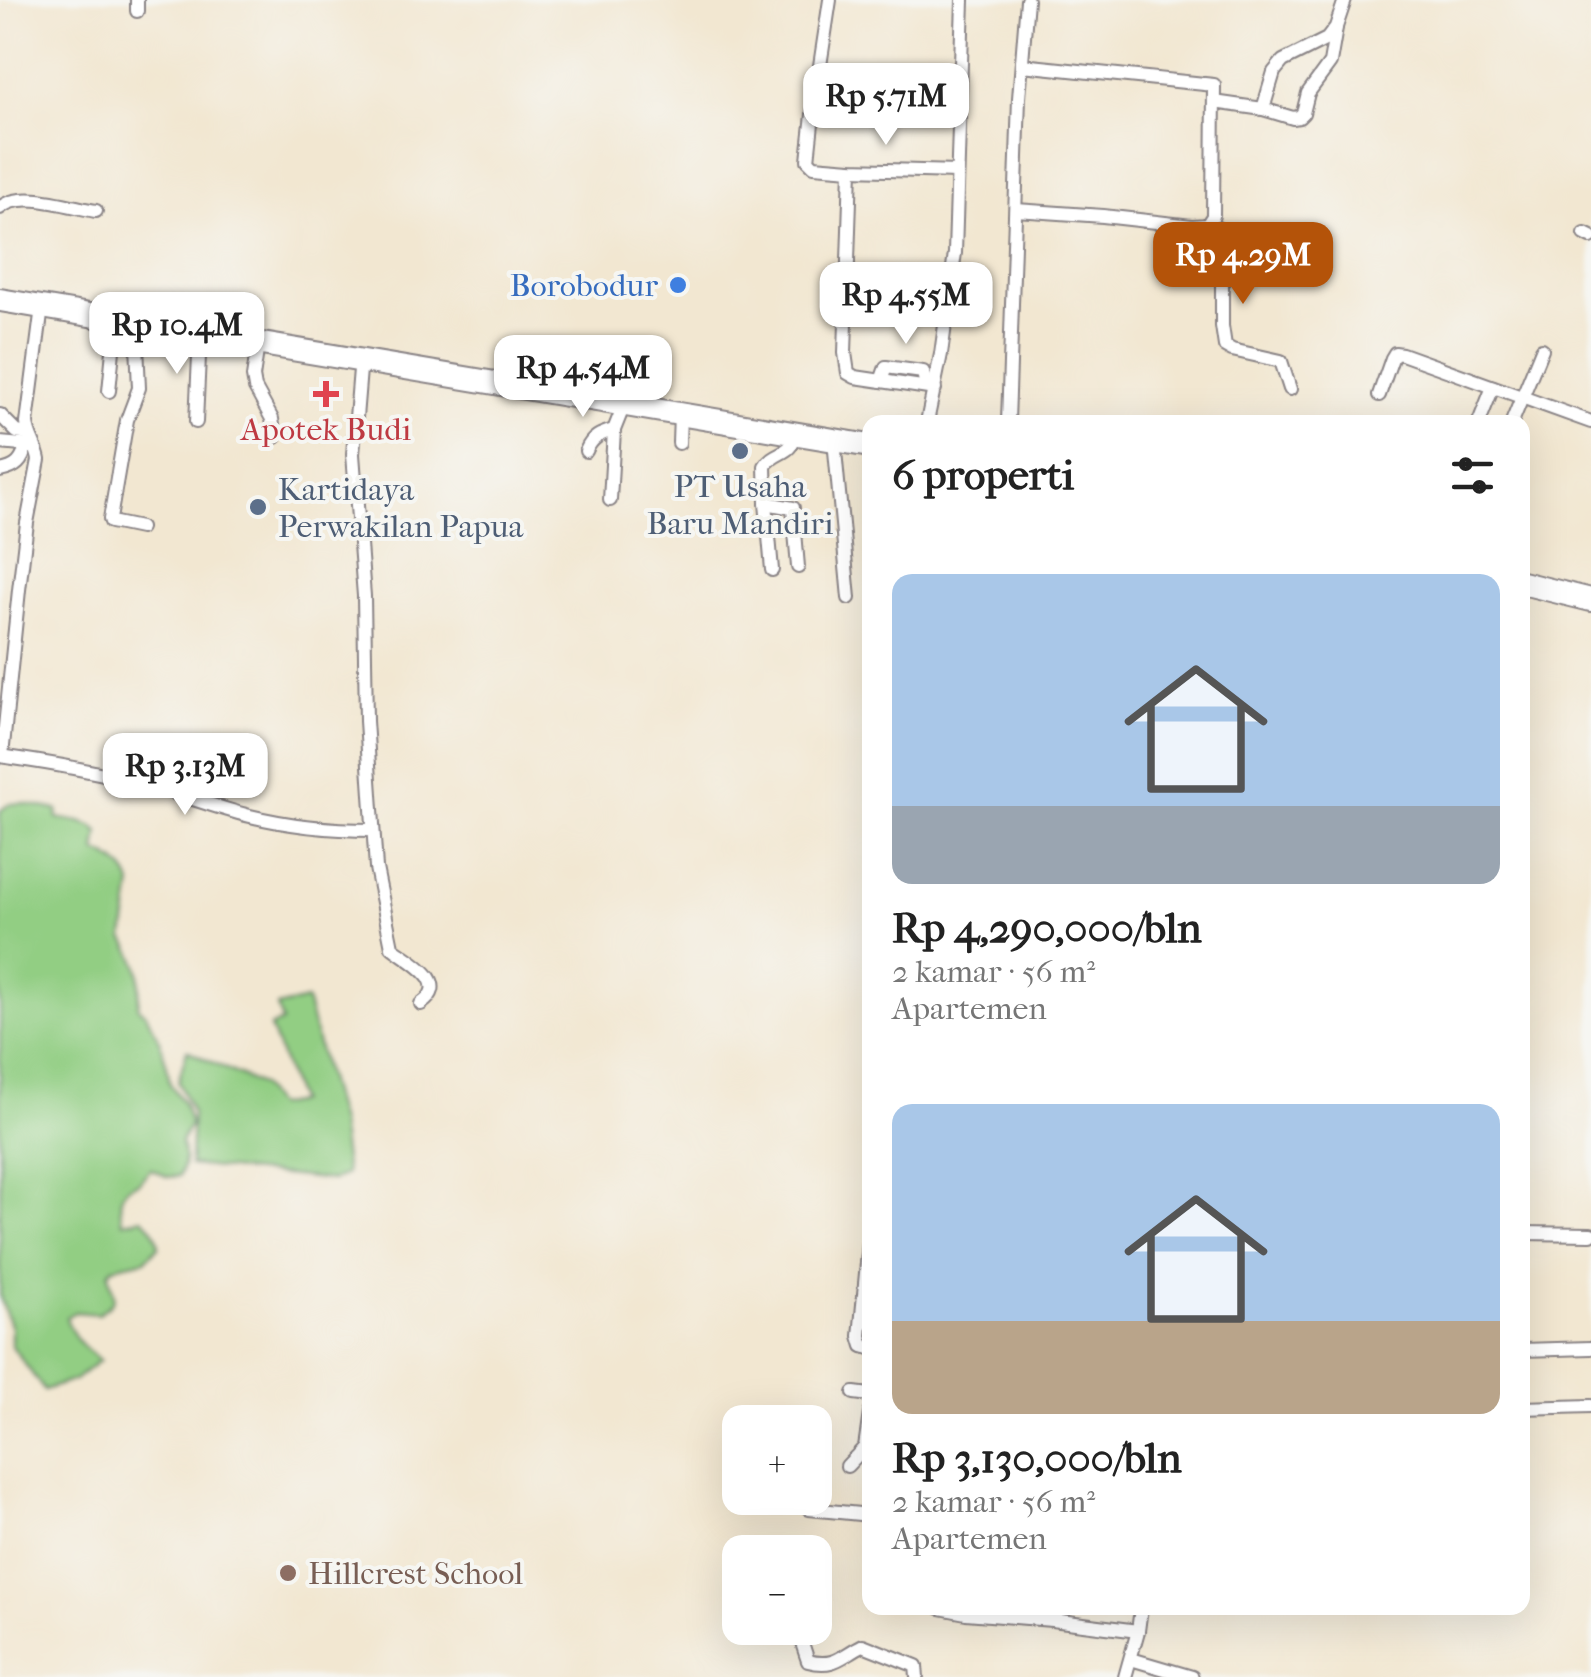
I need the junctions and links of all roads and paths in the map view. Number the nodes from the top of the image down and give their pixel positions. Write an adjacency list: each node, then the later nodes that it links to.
1 (830, 0): 9 (street)
2 (963, 0): 10 (street)
3 (1027, 0): 6 (street)
4 (1345, 0): 5 (street)
5 (1336, 27): 8 (street); 8 (street)
6 (1022, 65): 7 (street); 12 (street)
7 (1214, 102): 8 (street); 14 (street)
8 (1264, 109)
9 (850, 169): 10 (street); 25 (street)
10 (957, 172): 25 (street)
11 (0, 208): 13 (street)
12 (1016, 210): 15 (street); 35 (street)
13 (96, 211)
14 (1207, 224): 15 (street); 27 (street)
15 (1192, 226): 16 (street)
16 (1193, 278)
17 (0, 290): 20 (highway)
18 (0, 300): 19 (highway)
19 (42, 307): 20 (highway); 45 (street)
20 (137, 320): 21 (highway); 24 (highway); 28 (street); 53 (street)
21 (200, 334): 22 (highway); 38 (street)
22 (258, 344): 24 (highway); 43 (street)
23 (1542, 348): 30 (street)
24 (361, 356): 31 (highway); 42 (highway); 62 (street)
25 (931, 388): 34 (street)
26 (1493, 388): 29 (street); 30 (street); 36 (street)
27 (1290, 389)
28 (109, 391)
29 (1379, 394)
30 (1522, 398): 37 (street); 39 (street)
31 (624, 405): 33 (highway); 40 (street)
32 (0, 414): 45 (street)
33 (680, 414): 41 (highway); 47 (street)
34 (928, 415)
35 (1008, 415)
36 (1483, 415)
37 (1515, 415)
38 (196, 422)
39 (1591, 422)
40 (614, 430): 49 (street); 51 (street)
41 (795, 434): 44 (highway); 52 (street)
42 (862, 435)
43 (275, 437)
44 (834, 440): 48 (highway); 59 (street)
45 (30, 442): 46 (street); 50 (street); 61 (street)
46 (0, 443)
47 (679, 444)
48 (862, 445)
49 (586, 451)
50 (0, 471)
51 (610, 500)
52 (766, 503): 54 (street); 55 (street)
53 (140, 528)
54 (798, 567)
55 (772, 570)
56 (1530, 574): 58 (highway)
57 (1530, 586): 60 (highway)
58 (1591, 588)
59 (849, 598)
60 (1591, 600)
61 (1, 756): 62 (street)
62 (373, 830): 63 (street)
63 (421, 1004)
64 (1530, 1233): 65 (street)
65 (1591, 1234)
66 (1591, 1348): 67 (street)
67 (1530, 1350)
68 (854, 1393): 69 (street)
69 (862, 1394)
70 (1591, 1406): 71 (street)
71 (1530, 1408)
72 (862, 1449): 73 (street)
73 (847, 1466)
74 (832, 1511): 75 (street)
75 (862, 1514)
76 (998, 1615): 78 (street)
77 (1141, 1615): 78 (street)
78 (1138, 1631): 80 (street)
79 (802, 1646): 81 (street)
80 (1131, 1660): 82 (street); 83 (street)
81 (916, 1677)
82 (1125, 1677)
83 (1191, 1677)

